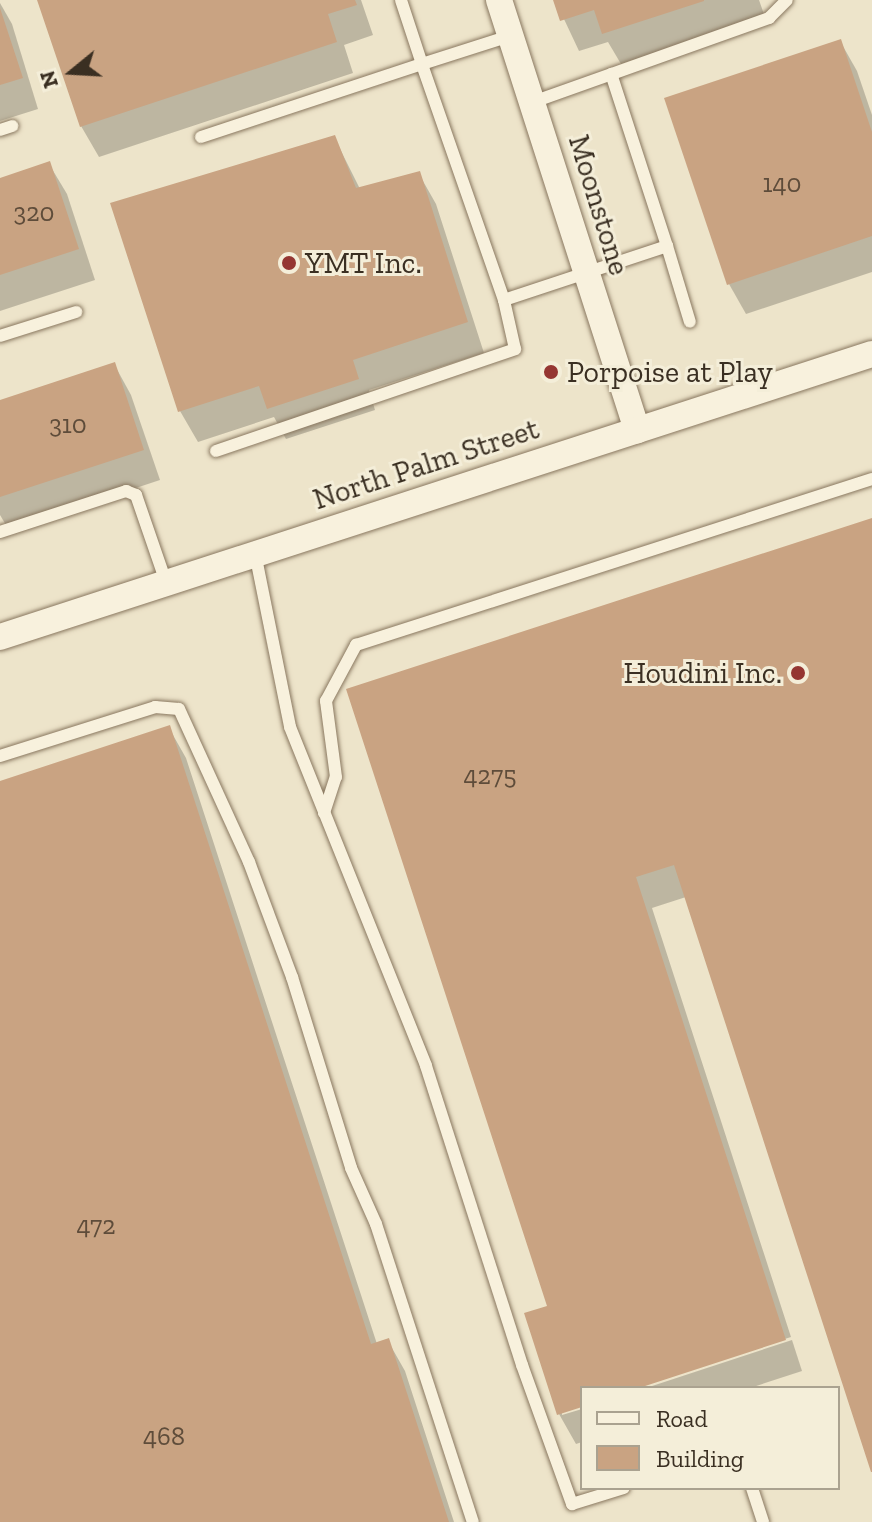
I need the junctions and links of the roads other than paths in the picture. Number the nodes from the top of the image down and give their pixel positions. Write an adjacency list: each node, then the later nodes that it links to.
1 (401, 0): 5 (lane)
2 (499, 0): 4 (street, Moonstone)
3 (787, 0): 6 (lane)
4 (510, 36): 5 (lane); 7 (street, Moonstone)
5 (422, 64): 8 (lane); 11 (lane)
6 (611, 74): 7 (lane); 9 (lane)
7 (533, 102): 10 (street, Moonstone)
8 (201, 137)
9 (667, 246): 10 (lane); 13 (lane)
10 (587, 273): 11 (lane); 16 (street, Moonstone)
11 (504, 300): 17 (lane)
12 (76, 312): 14 (lane)
13 (690, 322)
14 (0, 336)
15 (872, 354): 16 (street, North Palm Street)
16 (637, 430): 20 (street, North Palm Street)
17 (216, 451)
18 (872, 479): 24 (lane)
19 (0, 532): 21 (lane)
20 (255, 553): 21 (street, North Palm Street); 24 (lane)
21 (166, 582): 22 (street, North Palm Street)
22 (0, 637)
23 (0, 756): 27 (lane)
24 (324, 813): 25 (lane)
25 (618, 1490)
26 (753, 1490): 28 (lane)
27 (473, 1522)
28 (763, 1522)

